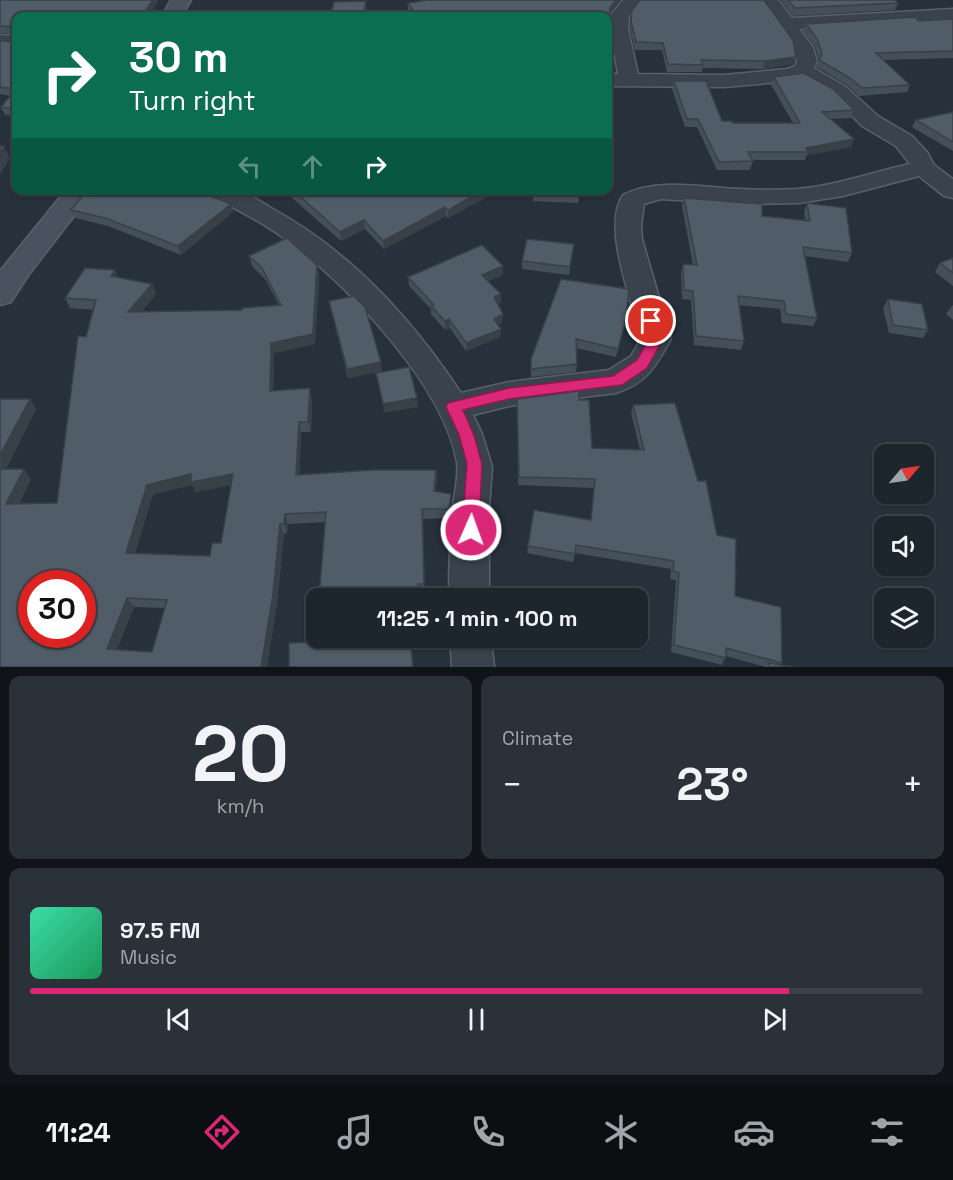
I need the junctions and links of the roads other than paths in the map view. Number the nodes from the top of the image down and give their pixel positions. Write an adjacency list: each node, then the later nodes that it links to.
1 (633, 0): 8 (street)
2 (769, 0): 5 (street)
3 (937, 0): 4 (street)
4 (953, 14): 5 (street)
5 (789, 24): 6 (street)
6 (803, 69): 8 (street); 9 (street)
7 (612, 80): 8 (street)
8 (629, 80)
9 (923, 168): 10 (street); 14 (street)
10 (953, 191)
11 (77, 195): 13 (street)
12 (227, 195): 14 (street)
13 (0, 294)
14 (454, 407): 15 (street)
15 (469, 588)
16 (471, 648): 17 (street)
17 (472, 667)

